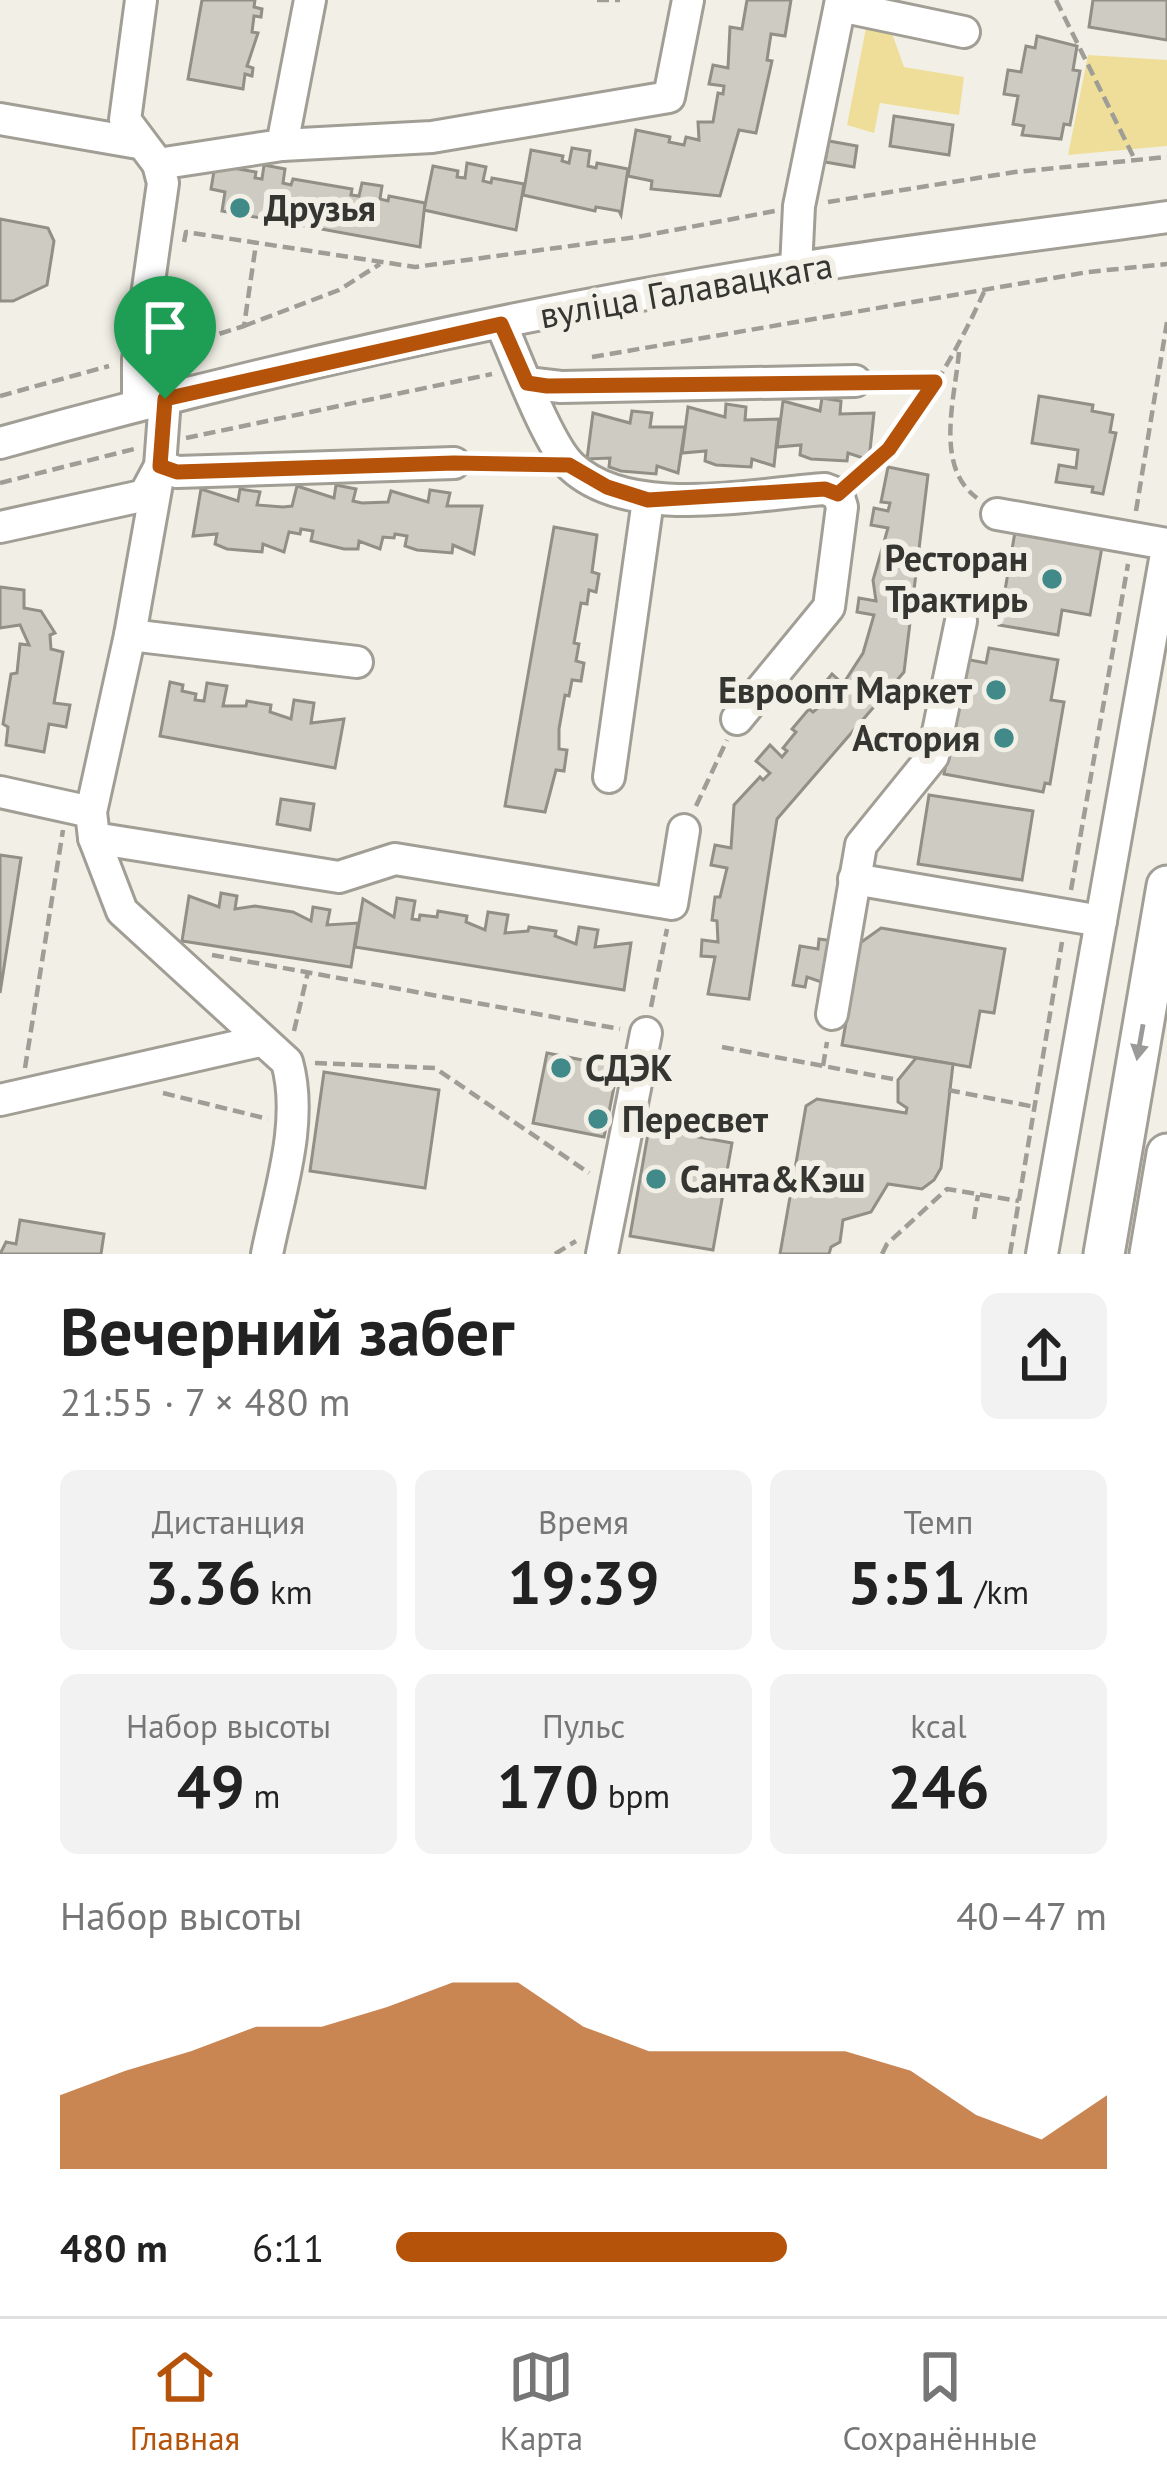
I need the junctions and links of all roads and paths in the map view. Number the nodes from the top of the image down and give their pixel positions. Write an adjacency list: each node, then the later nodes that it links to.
1 (141, 0): 11 (street)
2 (310, 0): 10 (street)
3 (597, 0): 4 (path)
4 (620, 0)
5 (688, 0): 10 (street)
6 (1056, 0): 13 (path)
7 (841, 3): 8 (street); 14 (street)
8 (964, 32)
9 (0, 119): 11 (street)
10 (282, 146): 11 (street)
11 (148, 153): 35 (street)
12 (1167, 157): 13 (path)
13 (1135, 160): 14 (path)
14 (799, 206): 18 (path); 19 (street)
15 (1167, 217): 19 (street, вуліца Галавацкага)
16 (256, 244): 17 (path); 18 (path); 24 (path)
17 (182, 254)
18 (382, 262): 24 (path)
19 (796, 268): 23 (street, вуліца Галавацкага)
20 (986, 289): 25 (path)
21 (171, 322): 26 (path)
22 (1167, 322): 27 (path)
23 (501, 324): 33 (street); 35 (street, вуліца Галавацкага)
24 (244, 326): 26 (path)
25 (959, 346): 32 (path); 44 (path)
26 (178, 347): 28 (path); 30 (path)
27 (1165, 348): 46 (path)
28 (159, 353)
29 (121, 364): 34 (path)
30 (185, 370)
31 (855, 381): 32 (path); 33 (street)
32 (935, 382): 42 (path)
33 (527, 383): 40 (street)
34 (0, 396)
35 (152, 402): 38 (street, вуліца Галавацкага); 41 (street)
36 (203, 422): 37 (path)
37 (207, 434)
38 (0, 443)
39 (454, 463): 40 (path); 41 (street)
40 (569, 465): 43 (street)
41 (160, 466): 45 (street); 49 (street)
42 (838, 494): 43 (street); 51 (street)
43 (648, 500): 54 (street)
44 (998, 514): 46 (street)
45 (0, 526)
46 (1132, 538): 47 (street); 61 (path)
47 (1167, 546): 52 (street)
48 (961, 621): 58 (street)
49 (130, 635): 50 (street); 56 (street)
50 (357, 662)
51 (737, 719): 57 (path)
52 (1135, 730): 53 (street); 62 (street)
53 (1167, 736)
54 (609, 777)
55 (0, 792): 56 (street)
56 (84, 819): 60 (street); 63 (street); 73 (path)
57 (684, 830): 60 (street)
58 (854, 880): 61 (street); 65 (street)
59 (1167, 886): 86 (main road, one-way to 86)
60 (672, 904): 66 (path)
61 (1067, 915): 62 (street); 74 (path)
62 (1101, 921): 85 (street)
63 (165, 946): 64 (path); 67 (street)
64 (308, 972): 66 (path); 69 (path)
65 (832, 1014)
66 (646, 1033): 77 (street)
67 (260, 1041): 69 (street); 73 (street)
68 (722, 1047): 70 (path)
69 (287, 1062): 75 (street); 77 (path)
70 (898, 1080)
71 (948, 1090): 74 (path)
72 (164, 1093): 75 (path)
73 (10, 1098)
74 (1035, 1107): 79 (path)
75 (291, 1124): 81 (street)
76 (1167, 1154): 87 (main road)
77 (615, 1191): 82 (street)
78 (979, 1194): 79 (path); 80 (path); 83 (path)
79 (1019, 1201): 84 (path)
80 (974, 1219)
81 (275, 1253)
82 (602, 1254)
83 (882, 1254)
84 (1010, 1254)
85 (1042, 1254)
86 (1104, 1254)
87 (1150, 1254)

